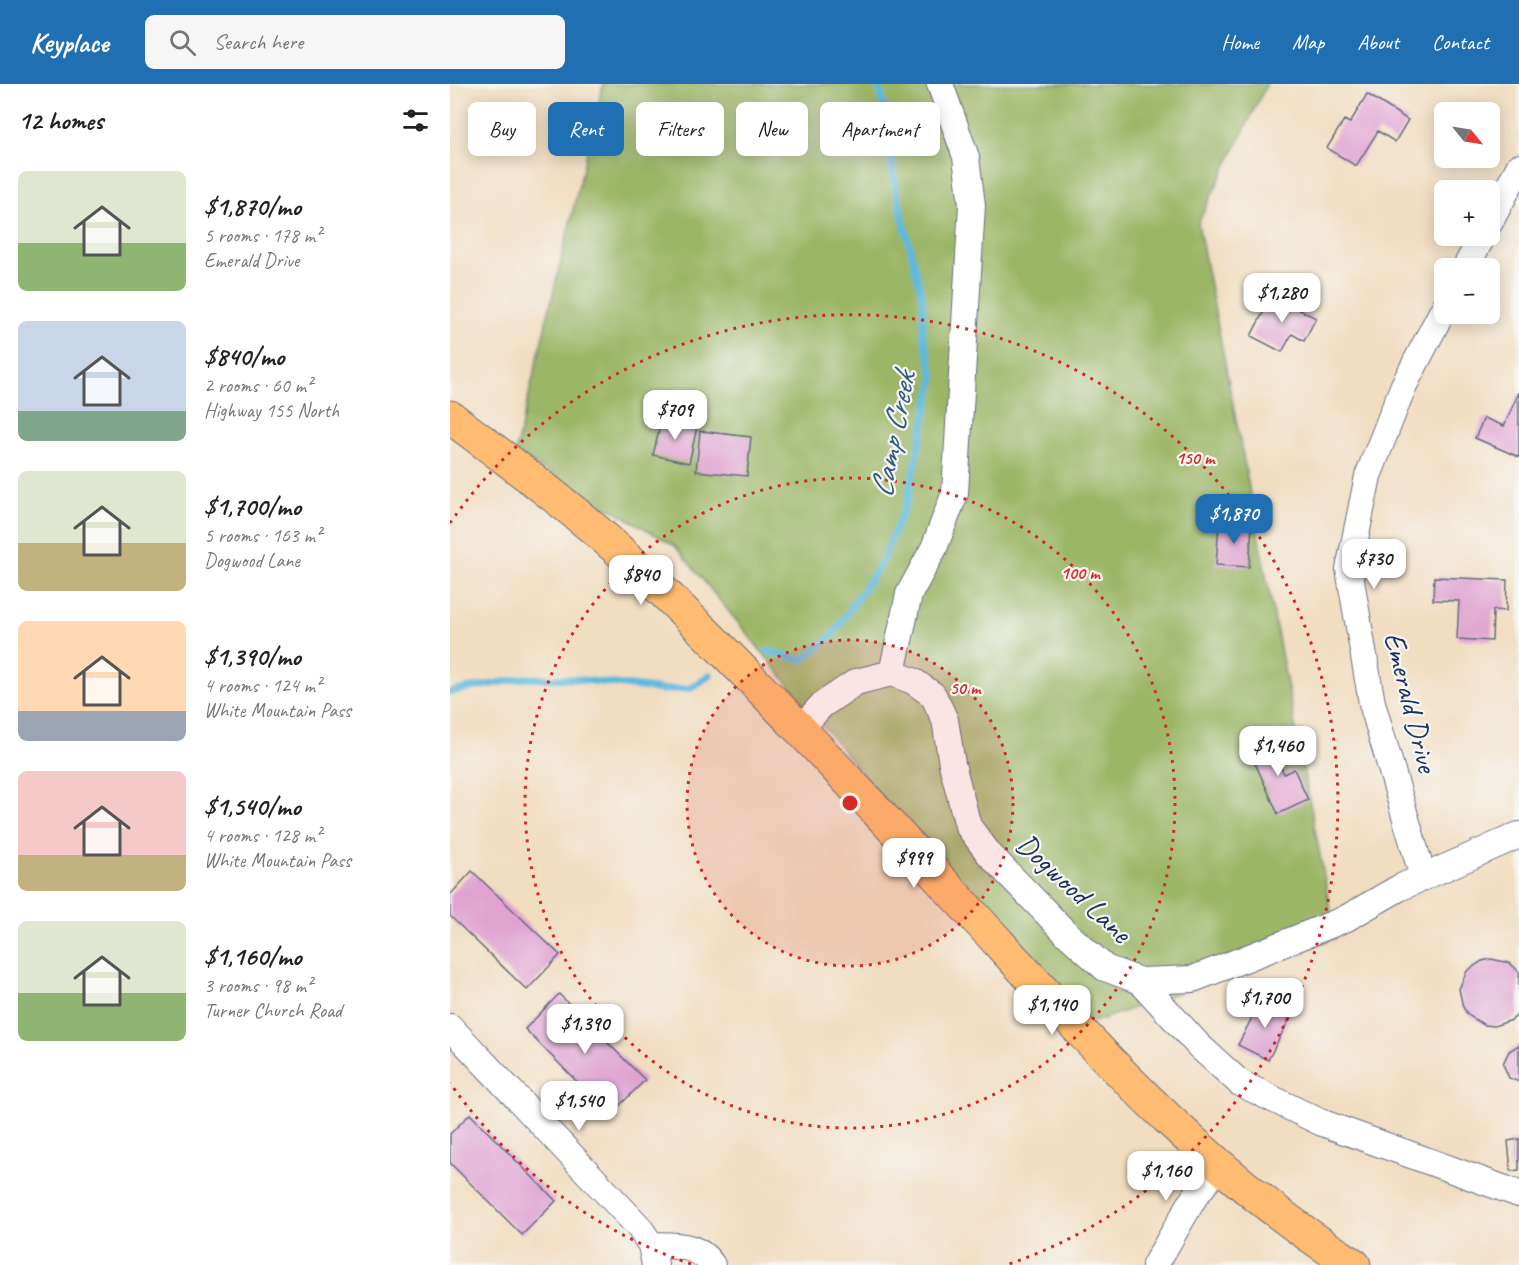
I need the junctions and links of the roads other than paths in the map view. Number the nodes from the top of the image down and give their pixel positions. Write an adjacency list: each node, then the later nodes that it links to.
1 (940, 84): 6 (street)
2 (1519, 167): 3 (street)
3 (1500, 203)
4 (1436, 324): 9 (street, Emerald Drive)
5 (450, 417): 7 (main road)
6 (892, 673): 7 (street); 10 (street, Dogwood Lane)
7 (799, 730): 12 (main road)
8 (1519, 835): 9 (street, Dogwood Lane)
9 (1423, 877): 10 (street, Dogwood Lane)
10 (1140, 981): 13 (street)
11 (450, 1027): 14 (street)
12 (1218, 1167): 16 (street); 17 (main road)
13 (1519, 1194)
14 (653, 1255): 15 (street)
15 (712, 1265)
16 (1155, 1265)
17 (1354, 1265)

